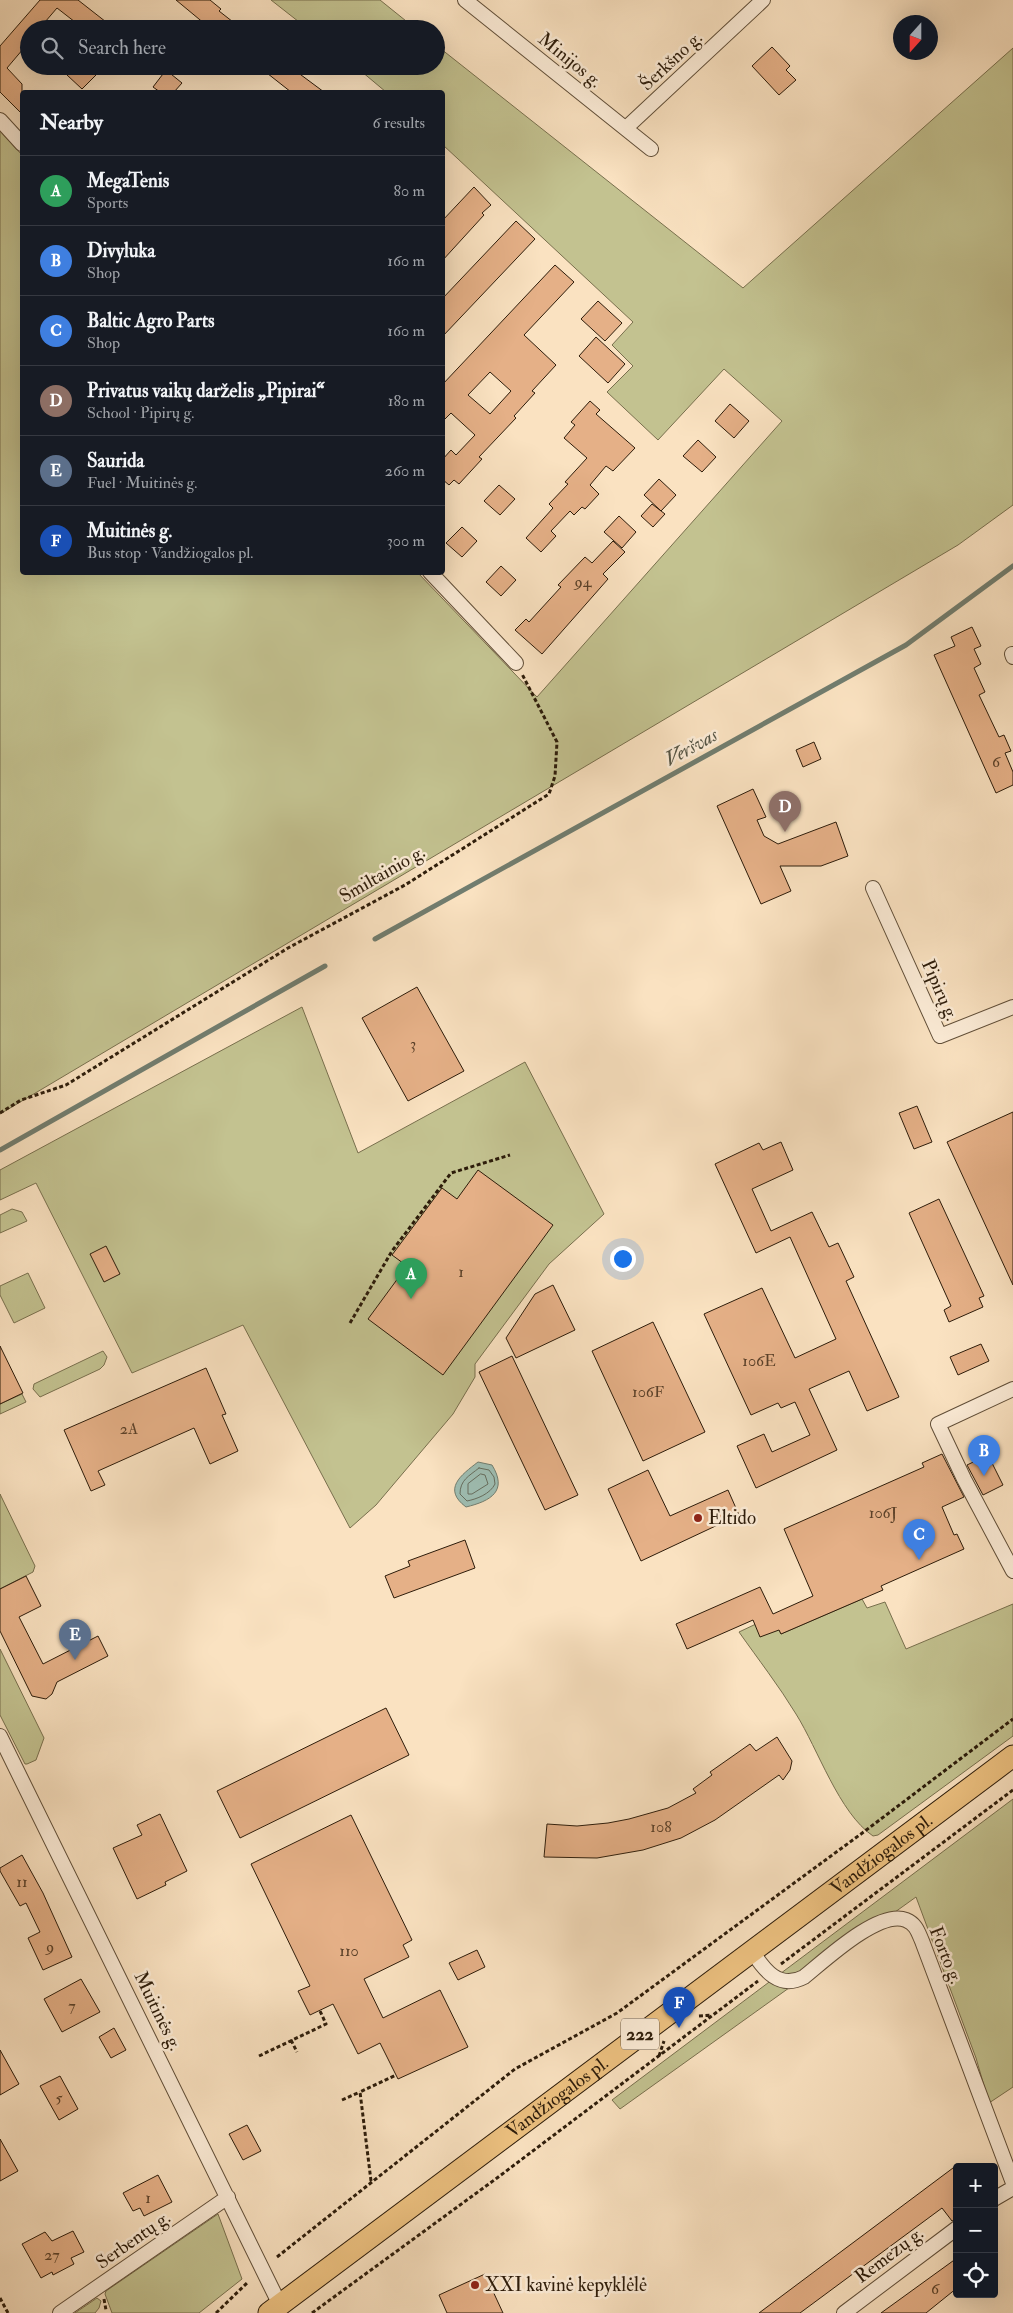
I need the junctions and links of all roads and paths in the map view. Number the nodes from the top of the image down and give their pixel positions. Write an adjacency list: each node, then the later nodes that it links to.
1 (465, 0): 4 (street, Minijos g.)
2 (764, 0): 4 (street, Šerkšno g.)
3 (0, 120): 5 (street)
4 (626, 128): 6 (street, Minijos g.)
5 (20, 142)
6 (652, 149)
7 (433, 575): 8 (street)
8 (516, 663): 11 (path, Smiltainio g.)
9 (873, 888): 10 (street, Pipirų g.)
10 (1013, 1007)
11 (0, 1113)
12 (510, 1155): 13 (path)
13 (350, 1323)
14 (1013, 1389): 15 (street)
15 (1013, 1571)
16 (1013, 1719): 33 (path)
17 (0, 1736): 36 (street, Muitinės g.)
18 (1013, 1756): 20 (main road, Vandžiogalos pl. / 222)
19 (1013, 1790): 21 (path)
20 (752, 1951): 21 (street); 42 (main road, Vandžiogalos pl. / 222)
21 (768, 1974): 24 (path); 34 (street, Forto g.)
22 (320, 2010): 26 (path)
23 (695, 2016): 24 (path)
24 (713, 2016): 29 (path)
25 (665, 2038): 29 (path)
26 (291, 2040): 27 (path); 28 (path)
27 (297, 2052)
28 (259, 2056)
29 (659, 2056): 46 (path)
30 (396, 2075): 31 (path)
31 (360, 2092): 32 (path); 33 (path)
32 (342, 2100)
33 (372, 2182): 39 (path)
34 (1013, 2183)
35 (1013, 2188): 37 (street)
36 (228, 2197): 42 (street, Muitinės g.); 44 (street, Serbentų g.)
37 (998, 2197)
38 (953, 2231): 47 (street, Remezų g.)
39 (277, 2257)
40 (246, 2283): 45 (path)
41 (0, 2298): 43 (path)
42 (274, 2309)
43 (8, 2313)
44 (60, 2313)
45 (216, 2313)
46 (312, 2313)
47 (844, 2313)

